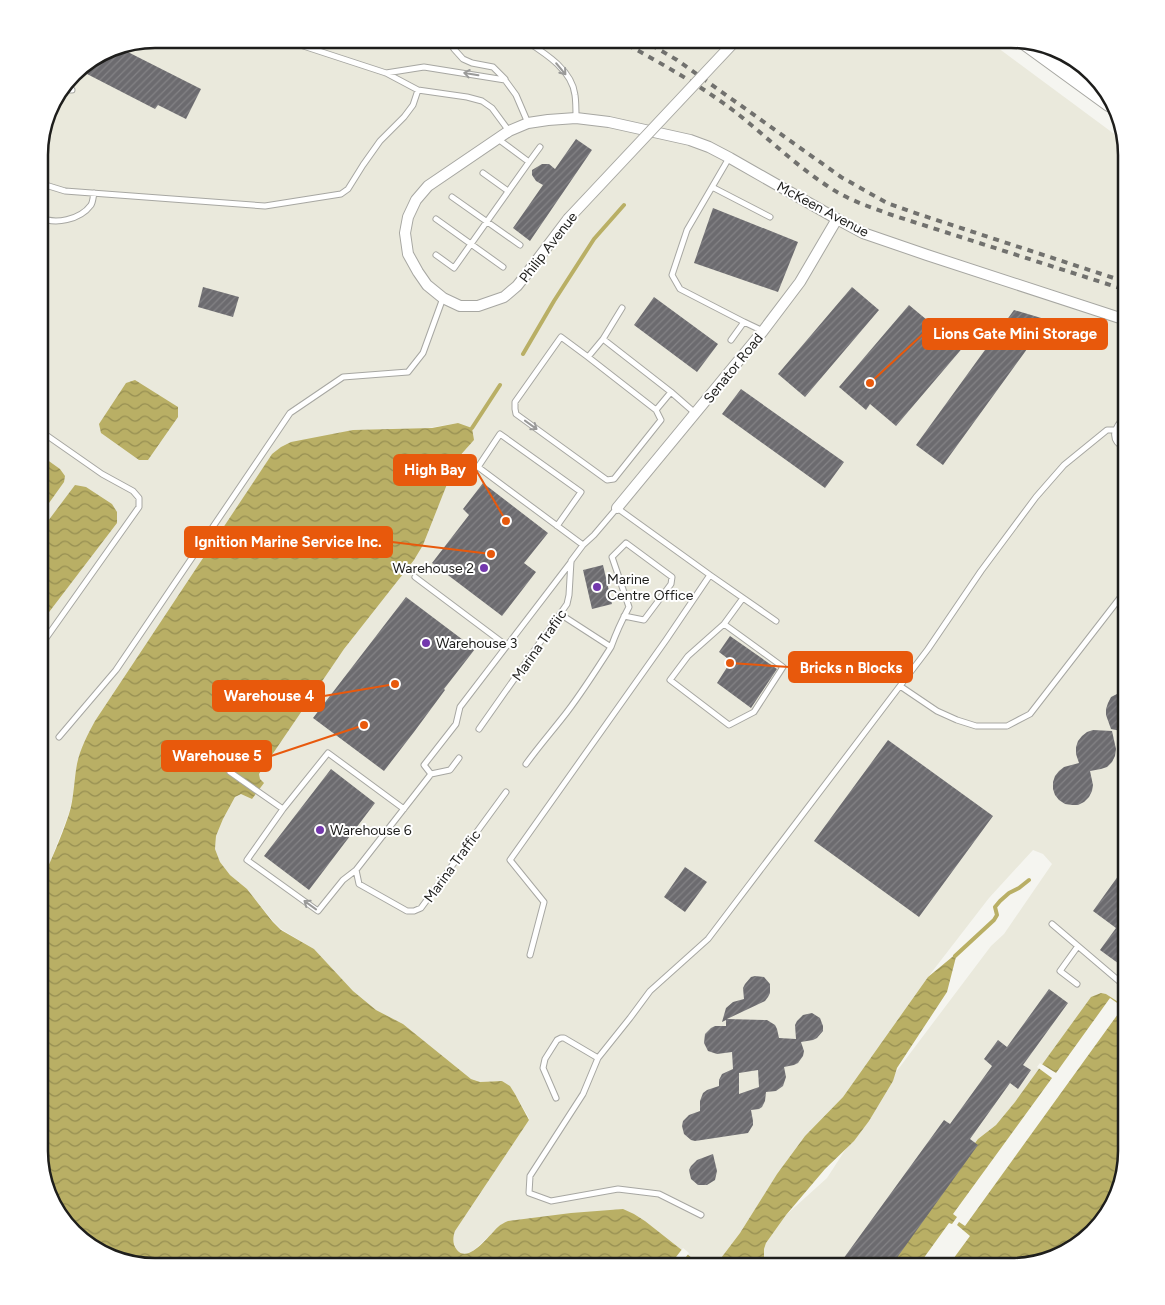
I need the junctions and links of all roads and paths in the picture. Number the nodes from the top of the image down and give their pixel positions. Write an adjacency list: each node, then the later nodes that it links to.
1 (310, 48): 6 (lane)
2 (453, 48): 7 (lane)
3 (537, 48): 10 (lane, one-way to 10)
4 (729, 48): 33 (street, Philip Avenue, bridge)
5 (1036, 51): 9 (street)
6 (386, 73): 7 (lane, one-way to 6); 8 (lane)
7 (505, 80): 12 (lane)
8 (418, 90): 13 (lane); 22 (lane)
9 (1101, 98)
10 (576, 118): 11 (street, McKeen Avenue); 16 (street, McKeen Avenue)
11 (548, 120): 12 (street, Philip Avenue)
12 (528, 123): 13 (street, Philip Avenue)
13 (509, 131): 14 (street, Philip Avenue)
14 (497, 139): 17 (lane); 33 (street, Philip Avenue)
15 (540, 148): 17 (lane)
16 (730, 158): 20 (lane); 26 (street, McKeen Avenue)
17 (529, 162): 21 (lane)
18 (483, 173): 21 (lane)
19 (48, 186): 22 (lane)
20 (712, 187): 24 (lane); 36 (lane)
21 (508, 191): 28 (lane)
22 (94, 193): 27 (lane)
23 (452, 197): 28 (lane)
24 (770, 217)
25 (436, 219): 29 (lane)
26 (837, 219): 35 (street, McKeen Avenue); 37 (street, Senator Road)
27 (48, 220)
28 (487, 221): 29 (lane); 30 (lane)
29 (471, 244): 31 (lane); 32 (lane)
30 (520, 245)
31 (436, 255)
32 (503, 267)
33 (443, 298): 65 (lane)
34 (622, 308): 38 (lane)
35 (1118, 317)
36 (744, 322): 37 (lane); 39 (lane)
37 (763, 331): 43 (street, Senator Road)
38 (603, 339): 40 (lane); 41 (lane)
39 (731, 340)
40 (588, 357): 42 (lane); 42 (lane, one-way to 42)
41 (671, 392): 42 (lane); 43 (lane)
42 (656, 410)
43 (695, 413): 48 (street, Senator Road)
44 (1118, 425): 45 (lane)
45 (1115, 430): 47 (lane); 63 (lane)
46 (48, 436): 60 (lane)
47 (1118, 443)
48 (617, 508): 50 (lane); 52 (lane)
49 (557, 526): 49 (lane); 50 (lane)
50 (583, 545): 51 (lane)
51 (571, 561): 56 (lane, Marina Trafiic); 61 (lane)
52 (710, 575): 54 (lane); 76 (lane)
53 (415, 577): 61 (lane)
54 (743, 598): 58 (lane); 59 (lane)
55 (1118, 600): 63 (lane)
56 (560, 614): 62 (lane); 64 (lane, Marina Trafiic)
57 (624, 616): 57 (lane); 62 (lane)
58 (776, 620)
59 (724, 624): 59 (lane)
60 (48, 635)
61 (507, 646): 69 (lane)
62 (611, 647): 67 (lane)
63 (900, 686): 79 (lane)
64 (479, 729)
65 (59, 737)
66 (459, 758): 69 (lane)
67 (526, 764)
68 (230, 772): 72 (lane)
69 (431, 774): 71 (lane)
70 (506, 792): 73 (lane, Marina Traffic)
71 (404, 809): 72 (lane); 73 (lane)
72 (283, 810): 73 (lane, one-way to 72)
73 (356, 870)
74 (1052, 924): 75 (lane)
75 (1078, 946): 77 (lane); 78 (lane)
76 (530, 955)
77 (1118, 980)
78 (1077, 984)
79 (598, 1058): 80 (lane); 81 (lane)
80 (556, 1098)
81 (701, 1216)

